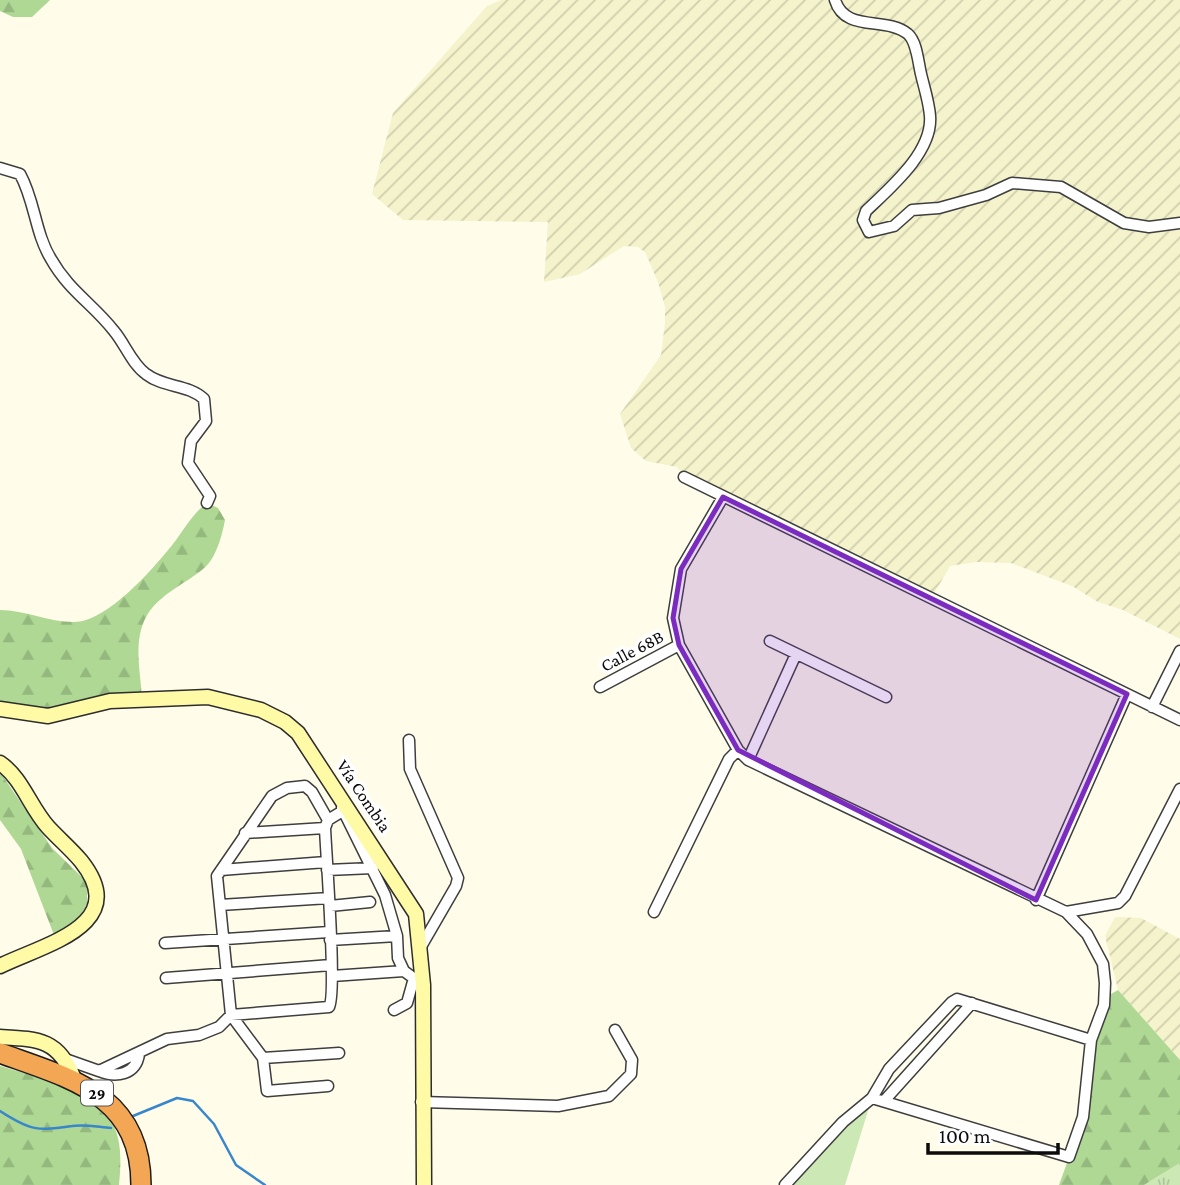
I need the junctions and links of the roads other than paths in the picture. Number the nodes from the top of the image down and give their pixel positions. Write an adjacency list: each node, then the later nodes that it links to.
1 (835, 0): 3 (street)
2 (0, 168): 6 (street)
3 (1180, 223)
4 (684, 477): 5 (street)
5 (723, 497): 8 (street); 12 (street)
6 (206, 503)
7 (770, 641): 10 (street)
8 (679, 645): 11 (street, Calle 68B); 18 (street)
9 (1180, 651): 14 (street)
10 (796, 654): 13 (street); 19 (street)
11 (600, 687)
12 (1127, 694): 14 (street); 28 (street)
13 (886, 697)
14 (1152, 707): 16 (street)
15 (0, 709): 22 (main road, Vía Combia)
16 (1180, 720)
17 (409, 740): 38 (street)
18 (738, 750): 19 (street); 32 (street)
19 (748, 760): 28 (street)
20 (0, 762): 39 (main road)
21 (1180, 789): 33 (street)
22 (342, 805): 23 (street); 26 (street); 38 (main road, Vía Combia)
23 (326, 824): 24 (street); 24 (street); 25 (street)
24 (245, 833): 27 (street)
25 (326, 866): 26 (street); 27 (street); 29 (street)
26 (373, 868): 35 (street)
27 (221, 870): 31 (street)
28 (1036, 900): 33 (street)
29 (330, 902): 30 (street); 31 (street); 34 (street)
30 (370, 902)
31 (220, 905): 36 (street)
32 (654, 912)
33 (1066, 912): 50 (street)
34 (329, 936): 35 (street); 36 (street); 40 (street)
35 (397, 936): 41 (street)
36 (223, 939): 37 (street); 42 (street)
37 (165, 943)
38 (419, 950): 44 (main road, Vía Combia)
39 (0, 966)
40 (332, 970): 41 (street); 42 (street); 47 (street)
41 (404, 971): 44 (street)
42 (227, 974): 43 (street); 47 (street)
43 (166, 978)
44 (419, 981): 46 (street); 59 (main road, Vía Combia)
45 (972, 1003): 50 (street); 57 (street); 58 (street)
46 (394, 1010)
47 (231, 1015): 53 (street); 54 (street)
48 (615, 1030): 59 (street)
49 (0, 1037): 53 (main road)
50 (1091, 1040): 58 (street)
51 (0, 1053): 55 (highway, 29)
52 (339, 1053): 54 (street)
53 (65, 1059): 55 (main road)
54 (263, 1059): 56 (street)
55 (74, 1079): 60 (highway, 29)
56 (328, 1086)
57 (872, 1098): 58 (street); 62 (street)
58 (884, 1101)
59 (421, 1102): 61 (main road, Vía Combia)
60 (141, 1185)
61 (424, 1185)
62 (785, 1185)

